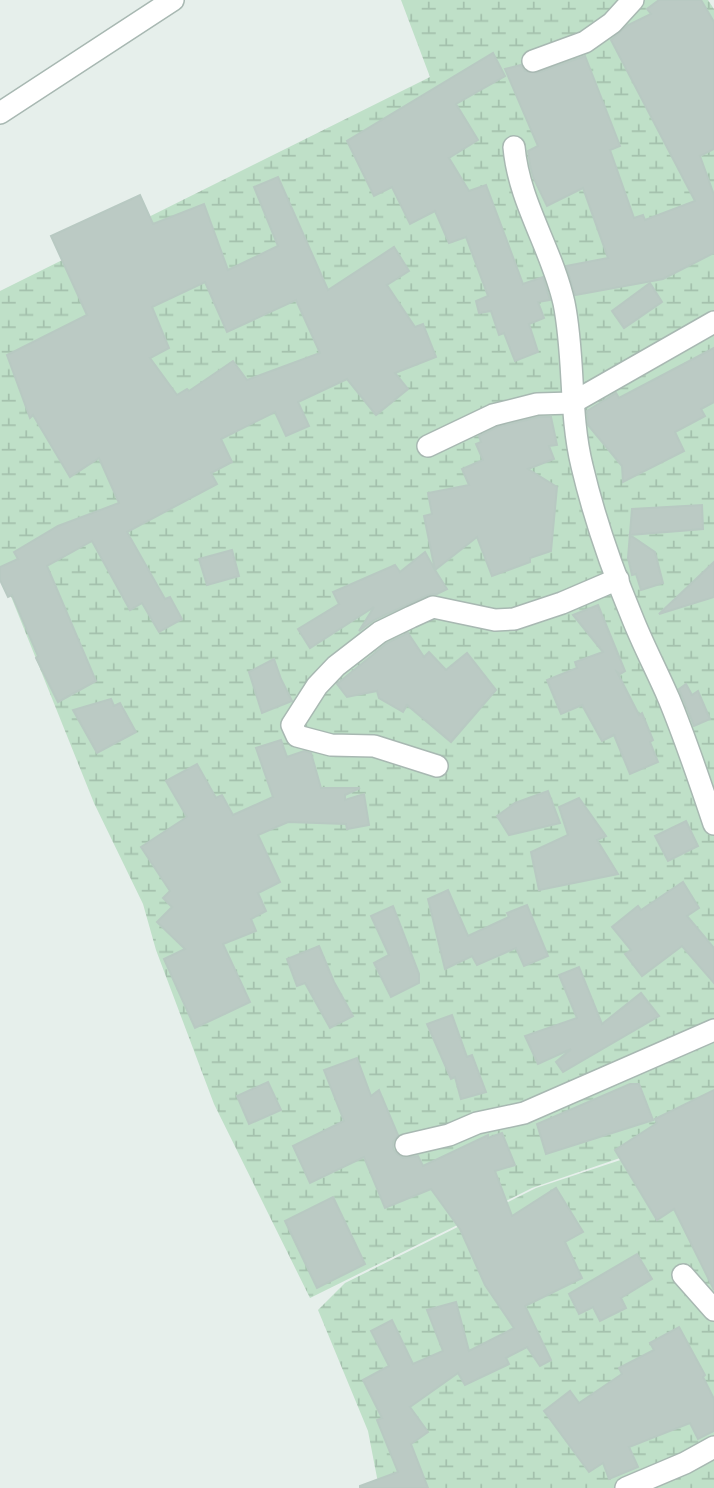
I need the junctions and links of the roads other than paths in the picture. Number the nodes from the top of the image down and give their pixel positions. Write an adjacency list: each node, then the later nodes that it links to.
1 (173, 0): 4 (street)
2 (634, 0): 3 (street)
3 (533, 61)
4 (0, 113)
5 (514, 147): 7 (street)
6 (714, 322): 7 (street)
7 (572, 403): 8 (street); 9 (street)
8 (428, 446)
9 (618, 579): 10 (street); 11 (street)
10 (437, 766)
11 (714, 824)
12 (714, 1030): 13 (street)
13 (406, 1145)
14 (683, 1275): 15 (street)
15 (714, 1311)
16 (714, 1447): 17 (street)
17 (626, 1488)

